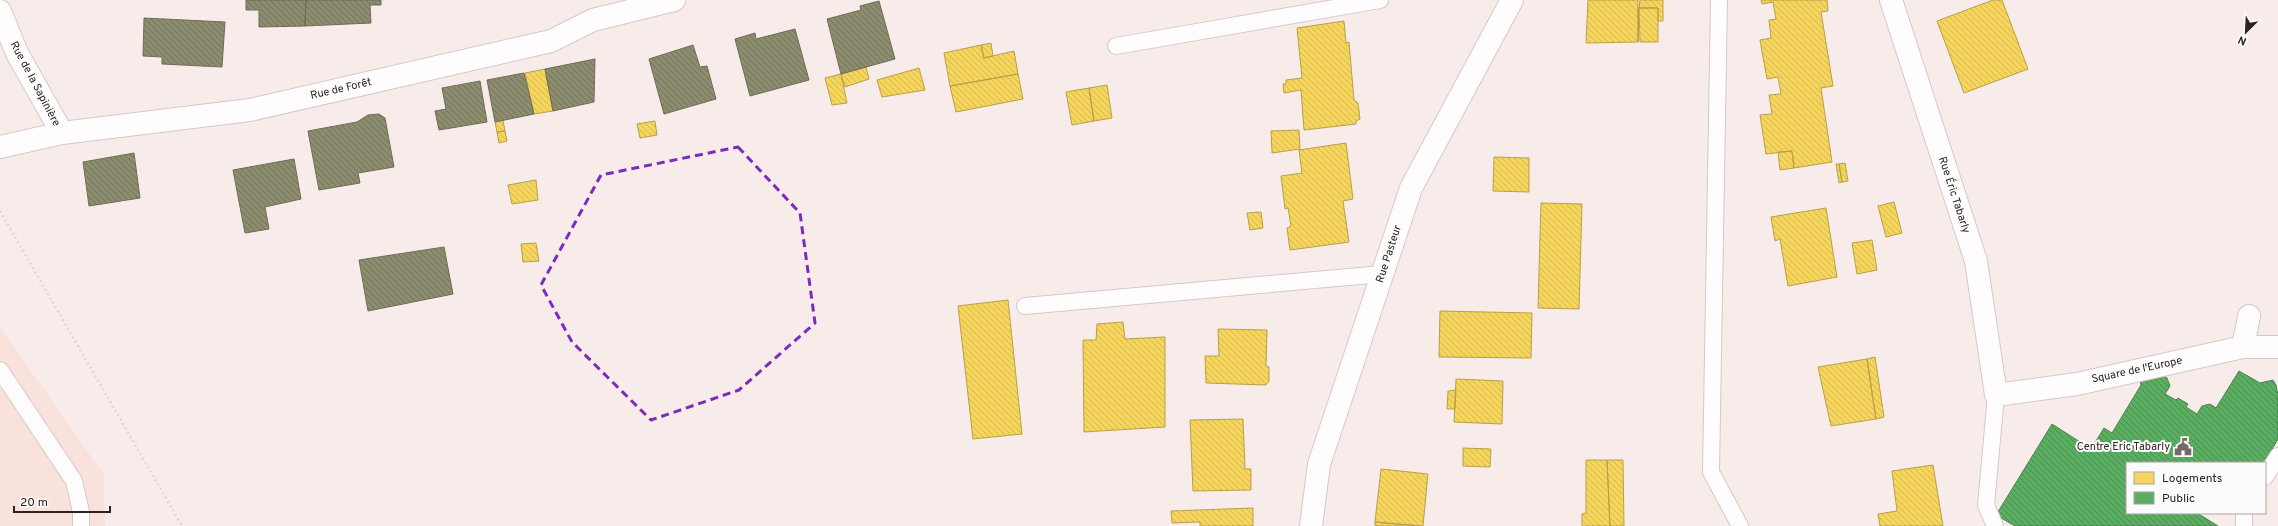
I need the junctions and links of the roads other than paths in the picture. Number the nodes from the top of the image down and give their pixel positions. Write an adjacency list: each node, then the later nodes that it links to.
1 (674, 0): 8 (street, Rue de Forêt)
2 (1380, 0): 7 (lane)
3 (1512, 0): 10 (street, Rue Pasteur)
4 (1719, 0): 22 (lane)
5 (1891, 0): 16 (street, Rue Éric Tabarly)
6 (0, 11): 8 (street, Rue de la Sapinière)
7 (1116, 46)
8 (62, 133): 9 (street, Rue de Forêt)
9 (0, 148)
10 (1382, 274): 11 (lane); 21 (street, Rue Pasteur)
11 (1025, 306)
12 (2249, 316): 13 (street)
13 (2243, 347): 14 (street, Square de l'Europe); 16 (street, Square de l'Europe)
14 (2278, 347)
15 (0, 370): 20 (lane)
16 (1996, 395): 23 (lane)
17 (2278, 456): 18 (lane)
18 (2266, 474)
19 (2244, 514): 24 (lane)
20 (81, 526)
21 (1311, 526)
22 (1740, 526)
23 (1995, 526)
24 (2244, 526)

